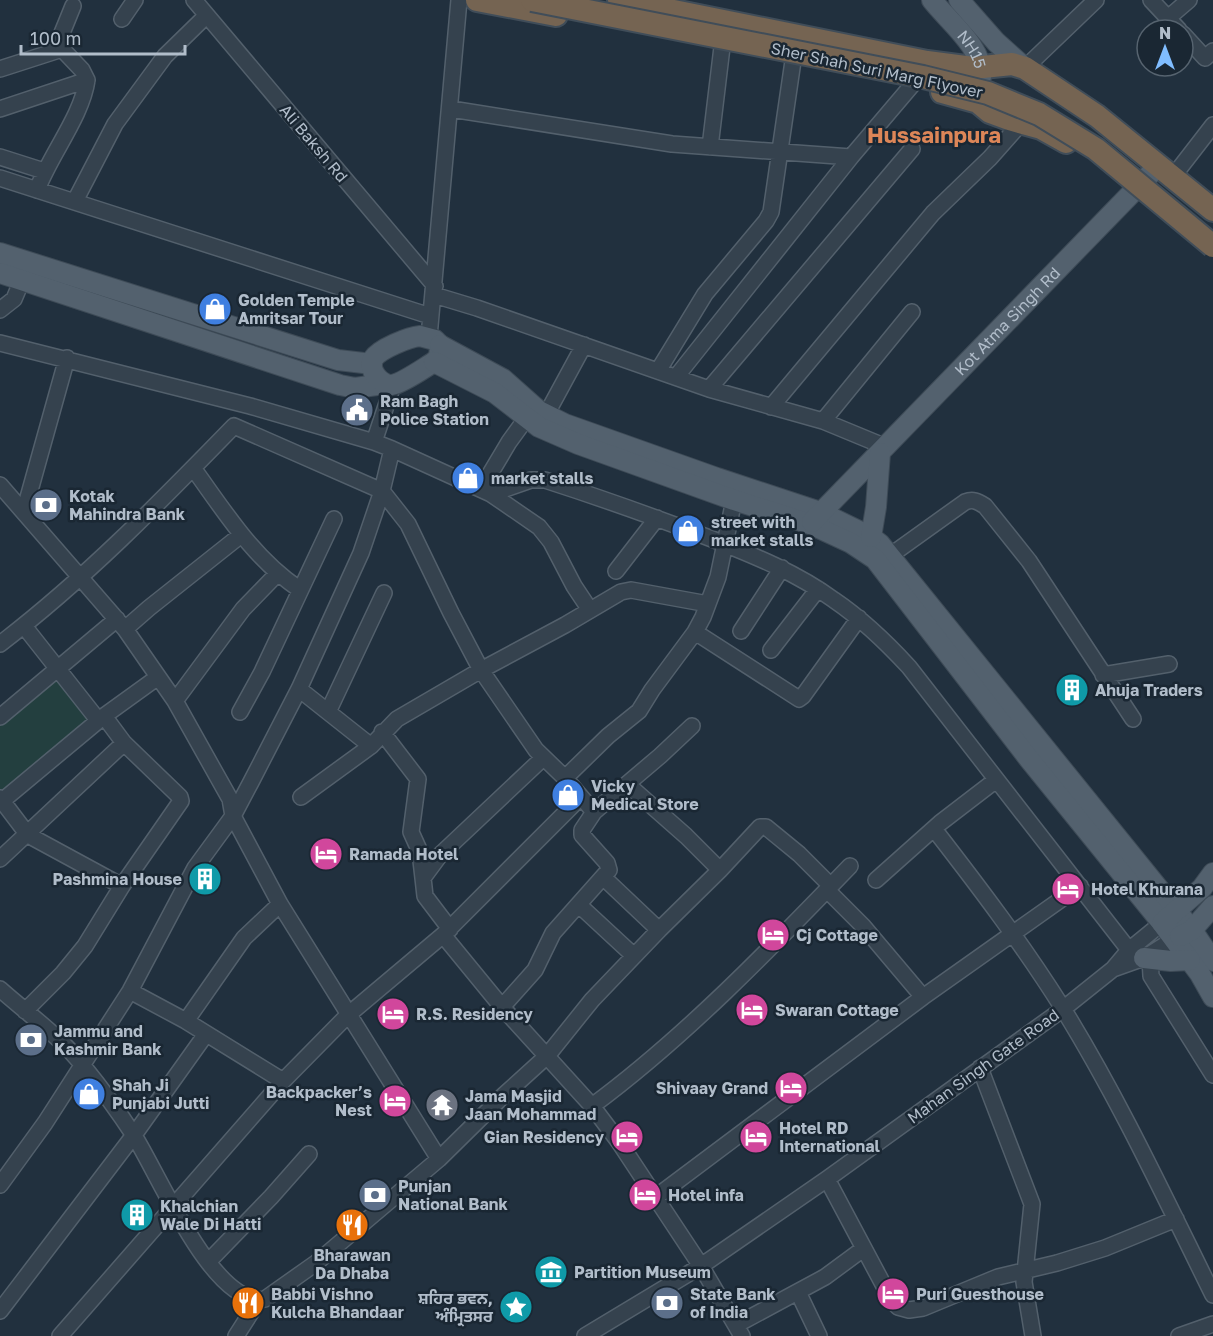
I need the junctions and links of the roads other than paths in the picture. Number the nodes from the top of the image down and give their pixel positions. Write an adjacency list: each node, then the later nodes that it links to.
1 (135, 0): 17 (street)
2 (194, 0): 15 (street, Ali Baksh Rd)
3 (459, 0): 32 (street)
4 (477, 0): 20 (highway)
5 (532, 0): 48 (highway, Sher Shah Suri Marg Flyover, bridge)
6 (584, 0): 47 (highway, Sher Shah Suri Marg Flyover)
7 (619, 0): 26 (highway)
8 (926, 0): 18 (street)
9 (932, 0): 18 (main road, NH15)
10 (959, 0): 24 (main road)
11 (1096, 0): 24 (street)
12 (1151, 0): 16 (street)
13 (1189, 0): 16 (street)
14 (73, 6): 21 (street)
15 (206, 16): 45 (street); 53 (street, Ali Baksh Rd)
16 (1168, 18)
17 (122, 19)
18 (953, 25): 26 (main road, NH15)
19 (1195, 45): 22 (street)
20 (722, 47): 23 (highway); 35 (street)
21 (62, 50): 25 (street); 27 (street)
22 (1210, 58)
23 (793, 61): 28 (highway); 37 (street)
24 (1025, 68): 26 (highway); 29 (highway)
25 (0, 69)
26 (985, 70): 30 (highway)
27 (87, 80): 31 (street); 40 (street)
28 (913, 84): 30 (highway); 38 (street)
29 (1059, 91): 33 (highway); 41 (highway)
30 (978, 102): 33 (highway)
31 (0, 109)
32 (451, 109): 35 (street); 53 (street)
33 (1031, 125): 44 (highway); 67 (street)
34 (1213, 125): 41 (street)
35 (710, 147): 37 (street)
36 (912, 149): 65 (street)
37 (780, 151): 38 (street); 62 (street)
38 (851, 157): 63 (street)
39 (0, 158): 40 (street)
40 (44, 171): 43 (street)
41 (1165, 172): 44 (main road, Kot Atma Singh Rd); 46 (highway)
42 (0, 178): 43 (street)
43 (37, 190): 45 (street)
44 (1134, 190): 50 (highway); 73 (main road, Kot Atma Singh Rd)
45 (75, 201): 56 (street)
46 (1211, 204)
47 (1213, 232)
48 (1213, 246)
49 (0, 253): 61 (main road)
50 (1213, 258)
51 (0, 273): 52 (main road)
52 (22, 280): 54 (street); 64 (main road)
53 (434, 290): 56 (street); 58 (street)
54 (0, 309)
55 (912, 312): 69 (street)
56 (430, 316): 59 (street)
57 (0, 343): 60 (street)
58 (584, 345): 62 (street); 68 (street)
59 (434, 348): 61 (main road); 64 (main road); 68 (main road)
60 (67, 358): 66 (street); 79 (street)
61 (372, 364): 64 (main road)
62 (658, 371): 63 (street)
63 (676, 377): 65 (street)
64 (389, 384): 71 (street)
65 (709, 389): 67 (street)
66 (250, 406): 70 (street); 71 (street)
67 (771, 406): 69 (street)
68 (535, 413): 77 (street); 78 (main road); 81 (main road)
69 (823, 421): 73 (street)
70 (234, 426): 74 (street); 76 (street)
71 (374, 442): 72 (street)
72 (392, 449): 76 (street); 77 (street)
73 (883, 450): 81 (main road, Kot Atma Singh Rd); 84 (main road)
74 (193, 468): 83 (street); 90 (street)
75 (0, 485): 79 (street)
76 (382, 491): 105 (street); 108 (street)
77 (486, 492): 80 (street); 95 (street)
78 (734, 500): 81 (main road); 85 (street)
79 (24, 512): 90 (street)
80 (657, 518): 85 (street); 88 (street)
81 (815, 518): 84 (main road); 144 (main road)
82 (334, 519): 91 (street)
83 (241, 535): 89 (street); 97 (street)
84 (871, 537): 86 (main road)
85 (725, 545): 87 (street); 94 (street)
86 (891, 555): 106 (street); 140 (main road)
87 (782, 568): 92 (street); 99 (street)
88 (616, 571)
89 (277, 574): 91 (street); 109 (street)
90 (81, 578): 97 (street); 98 (street)
91 (299, 589): 110 (street)
92 (818, 589): 96 (street); 102 (street)
93 (384, 593): 111 (street)
94 (708, 604): 95 (street); 100 (street)
95 (590, 610): 105 (street)
96 (859, 618): 100 (street); 121 (street)
97 (121, 624): 104 (street); 107 (street)
98 (24, 626): 101 (street); 104 (street)
99 (741, 631)
100 (695, 632): 120 (street)
101 (0, 644)
102 (771, 650)
103 (1169, 664): 106 (street)
104 (58, 670): 112 (street); 113 (street)
105 (481, 670): 116 (street); 119 (street)
106 (1104, 675): 114 (street)
107 (158, 677): 109 (street); 113 (street)
108 (298, 689): 111 (street); 127 (street)
109 (175, 701): 127 (street)
110 (240, 712)
111 (328, 712): 118 (street)
112 (0, 717)
113 (101, 718): 117 (street); 125 (street)
114 (1132, 719)
115 (692, 726): 122 (street)
116 (382, 732): 118 (street); 135 (street)
117 (124, 743): 129 (street); 137 (street)
118 (370, 746): 123 (street)
119 (543, 758): 120 (street); 135 (street)
120 (565, 778): 124 (street)
121 (996, 780): 128 (street); 138 (street)
122 (627, 784): 126 (street); 132 (street)
123 (301, 797)
124 (581, 797): 126 (street); 147 (street)
125 (1, 800): 129 (street)
126 (594, 812): 134 (street)
127 (232, 816): 141 (street); 155 (street)
128 (934, 828): 136 (street); 148 (street)
129 (28, 835): 130 (street); 137 (street)
130 (0, 859)
131 (850, 867): 139 (street)
132 (720, 870): 139 (street); 145 (street)
133 (1212, 874): 140 (main road); 144 (main road)
134 (603, 877): 142 (street); 145 (street)
135 (423, 878): 147 (street)
136 (876, 880)
137 (122, 886): 160 (street)
138 (1080, 886): 148 (street); 151 (street)
139 (829, 888): 156 (street); 169 (street)
140 (1159, 891): 144 (main road)
141 (280, 904): 161 (street); 162 (street)
142 (579, 905): 150 (street); 158 (street)
143 (1213, 906): 146 (main road)
144 (1169, 917): 146 (main road); 149 (main road); 151 (street)
145 (658, 930): 150 (street)
146 (1192, 930): 149 (main road); 153 (main road)
147 (447, 932): 158 (street); 161 (street)
148 (1014, 932): 156 (street); 159 (street)
149 (1174, 939): 151 (street); 152 (main road)
150 (633, 955): 164 (street)
151 (1141, 956): 152 (main road); 159 (street, Mahan Singh Gate Road); 167 (street)
152 (1190, 960): 157 (main road)
153 (1213, 961)
154 (0, 989): 160 (street)
155 (130, 991): 162 (street); 165 (street)
156 (923, 997): 175 (street)
157 (1213, 997)
158 (502, 1007): 164 (street)
159 (1063, 1009): 166 (street, Mahan Singh Gate Road); 177 (street)
160 (25, 1011): 165 (street)
161 (348, 1015): 168 (street); 172 (street)
162 (186, 1021): 163 (street)
163 (206, 1034): 168 (street); 170 (street)
164 (547, 1056): 169 (street); 172 (street)
165 (83, 1065): 170 (street); 174 (street)
166 (980, 1068): 173 (street, Mahan Singh Gate Road); 181 (street)
167 (1213, 1075)
168 (283, 1081): 176 (street)
169 (592, 1106): 175 (street)
170 (134, 1135): 176 (street); 185 (street)
171 (309, 1154): 179 (street)
172 (439, 1159): 184 (street)
173 (827, 1179): 178 (street); 180 (street, Mahan Singh Gate Road)
174 (0, 1185)
175 (657, 1197): 180 (street)
176 (172, 1206): 179 (street); 188 (street)
177 (1176, 1219): 181 (street); 183 (street)
178 (863, 1249): 181 (street); 182 (street)
179 (208, 1262): 184 (street)
180 (701, 1266): 187 (street); 190 (street, Mahan Singh Gate Road)
181 (1025, 1270): 192 (street)
182 (798, 1292): 187 (street); 191 (street)
183 (1213, 1294)
184 (259, 1300): 189 (street)
185 (0, 1311)
186 (1213, 1324): 193 (street)
187 (739, 1331)
188 (60, 1336)
189 (236, 1336)
190 (585, 1336)
191 (819, 1336)
192 (1033, 1336)
193 (1179, 1336)

